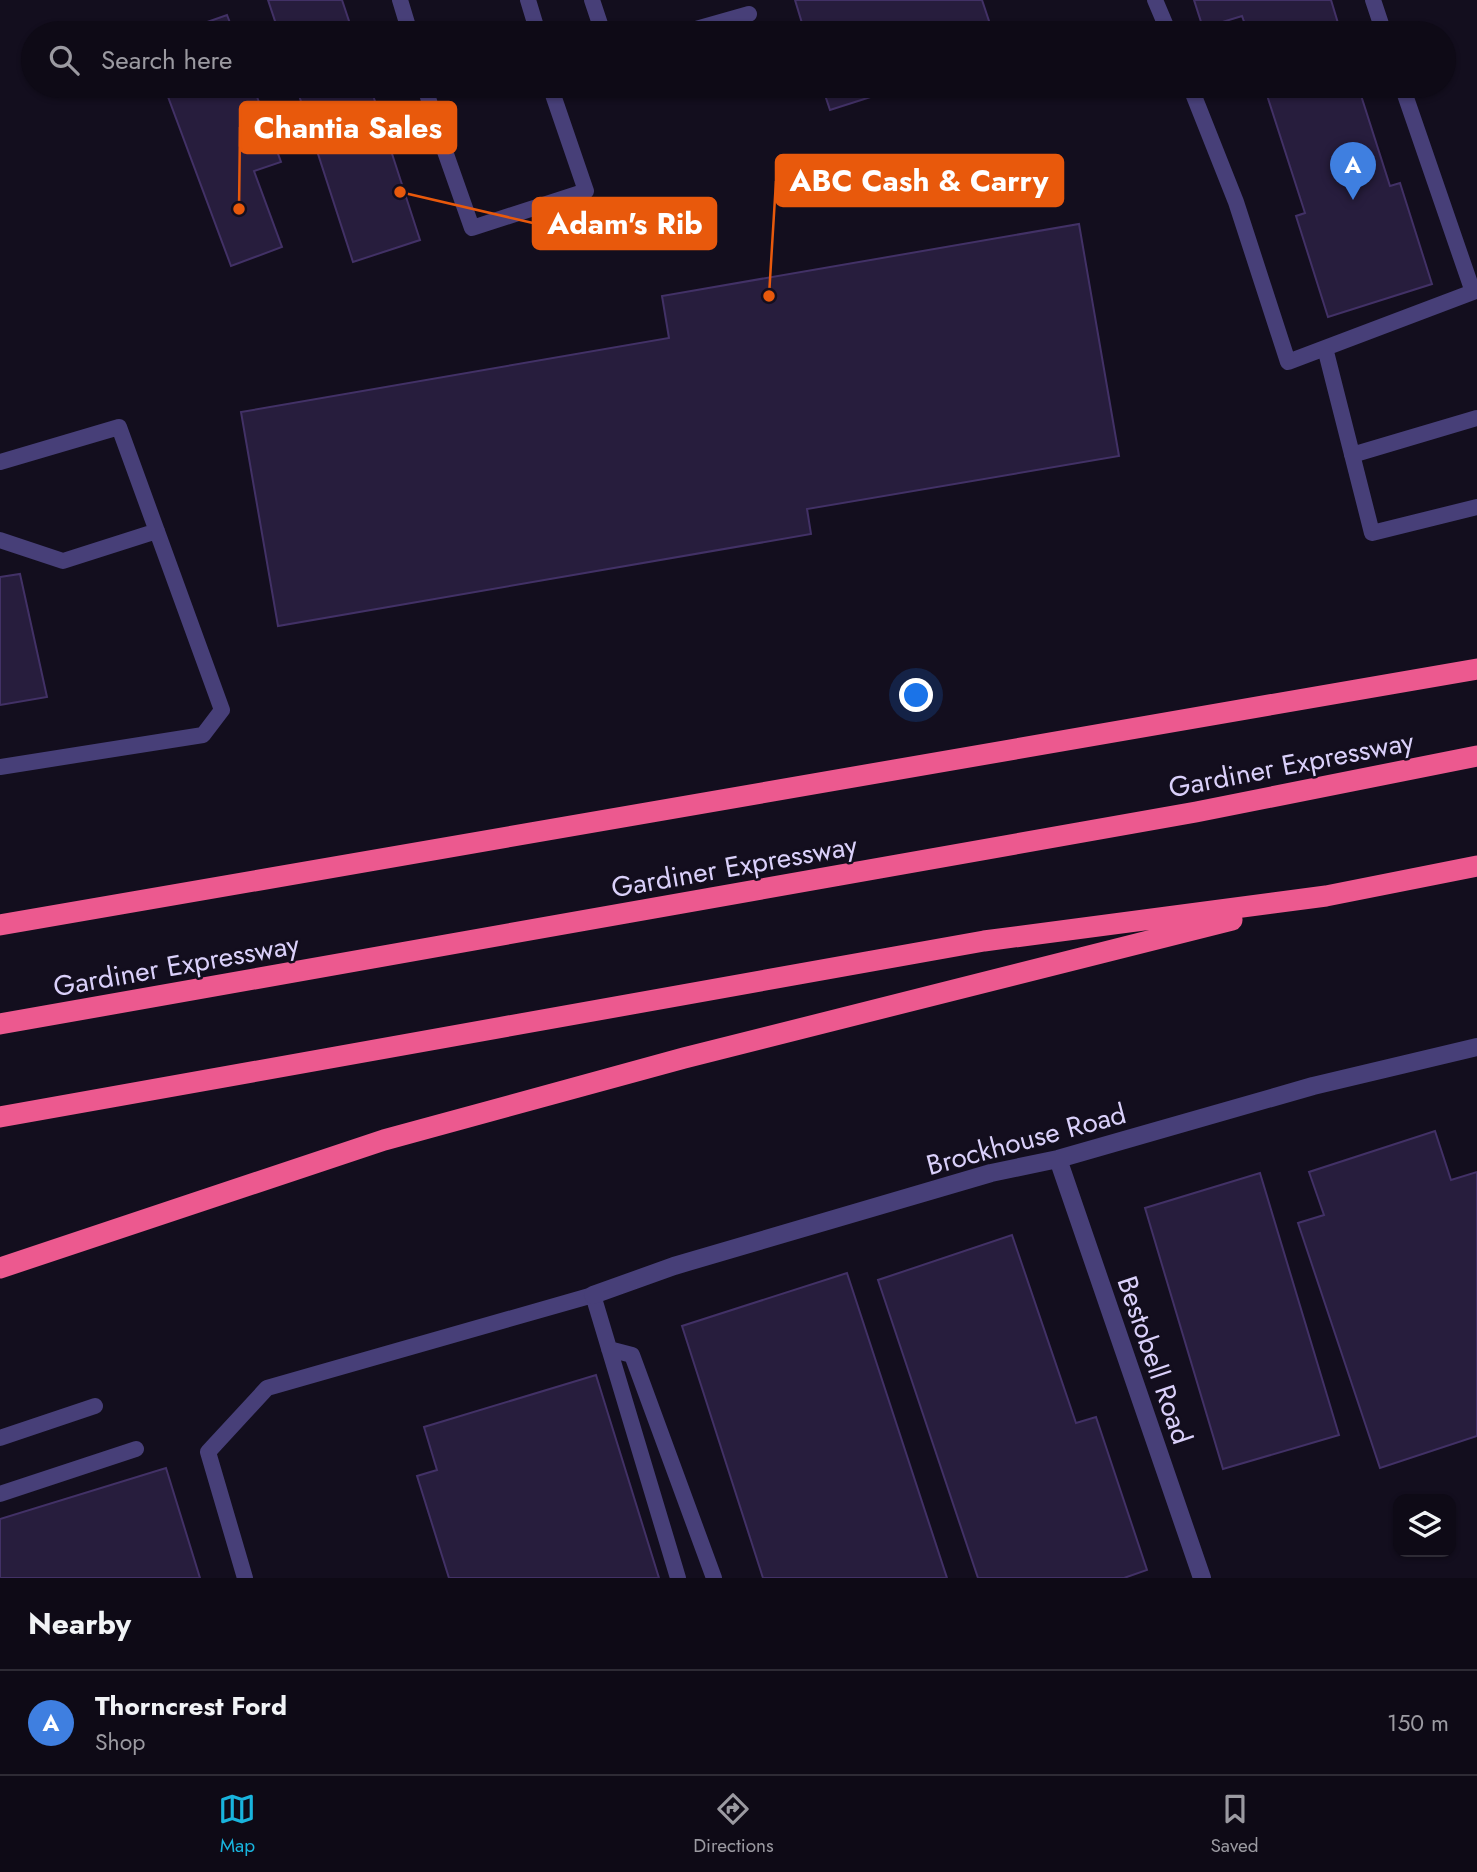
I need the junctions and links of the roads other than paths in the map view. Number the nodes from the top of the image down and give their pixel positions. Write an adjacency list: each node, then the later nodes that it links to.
1 (400, 0): 7 (lane)
2 (528, 0): 8 (lane)
3 (592, 0): 9 (lane)
4 (1156, 0): 11 (lane)
5 (1373, 0): 12 (lane)
6 (749, 14): 10 (lane)
7 (406, 21)
8 (534, 21)
9 (599, 21)
10 (724, 21)
11 (1164, 21)
12 (1380, 21)
13 (428, 98): 14 (lane)
14 (554, 98)
15 (1195, 98): 18 (lane)
16 (1406, 98): 17 (lane)
17 (1475, 298): 18 (lane)
18 (1325, 348): 20 (lane)
19 (1477, 418): 20 (lane)
20 (1352, 455): 22 (lane)
21 (0, 462): 23 (lane)
22 (1477, 507)
23 (157, 531): 24 (lane); 27 (lane)
24 (0, 540)
25 (1477, 669): 30 (highway)
26 (1477, 756): 31 (highway, Gardiner Expressway)
27 (0, 767)
28 (1477, 866): 29 (highway)
29 (1326, 896): 33 (highway); 35 (highway)
30 (0, 925)
31 (0, 1024)
32 (1477, 1047): 34 (street, Brockhouse Road)
33 (0, 1117)
34 (1058, 1159): 36 (street, Brockhouse Road); 45 (street, Bestobell Road)
35 (0, 1268)
36 (593, 1296): 37 (lane); 42 (lane)
37 (609, 1349): 43 (lane); 44 (lane)
38 (95, 1406): 39 (lane)
39 (0, 1438)
40 (135, 1449): 41 (lane)
41 (0, 1494)
42 (245, 1578)
43 (678, 1578)
44 (714, 1578)
45 (1202, 1578)

